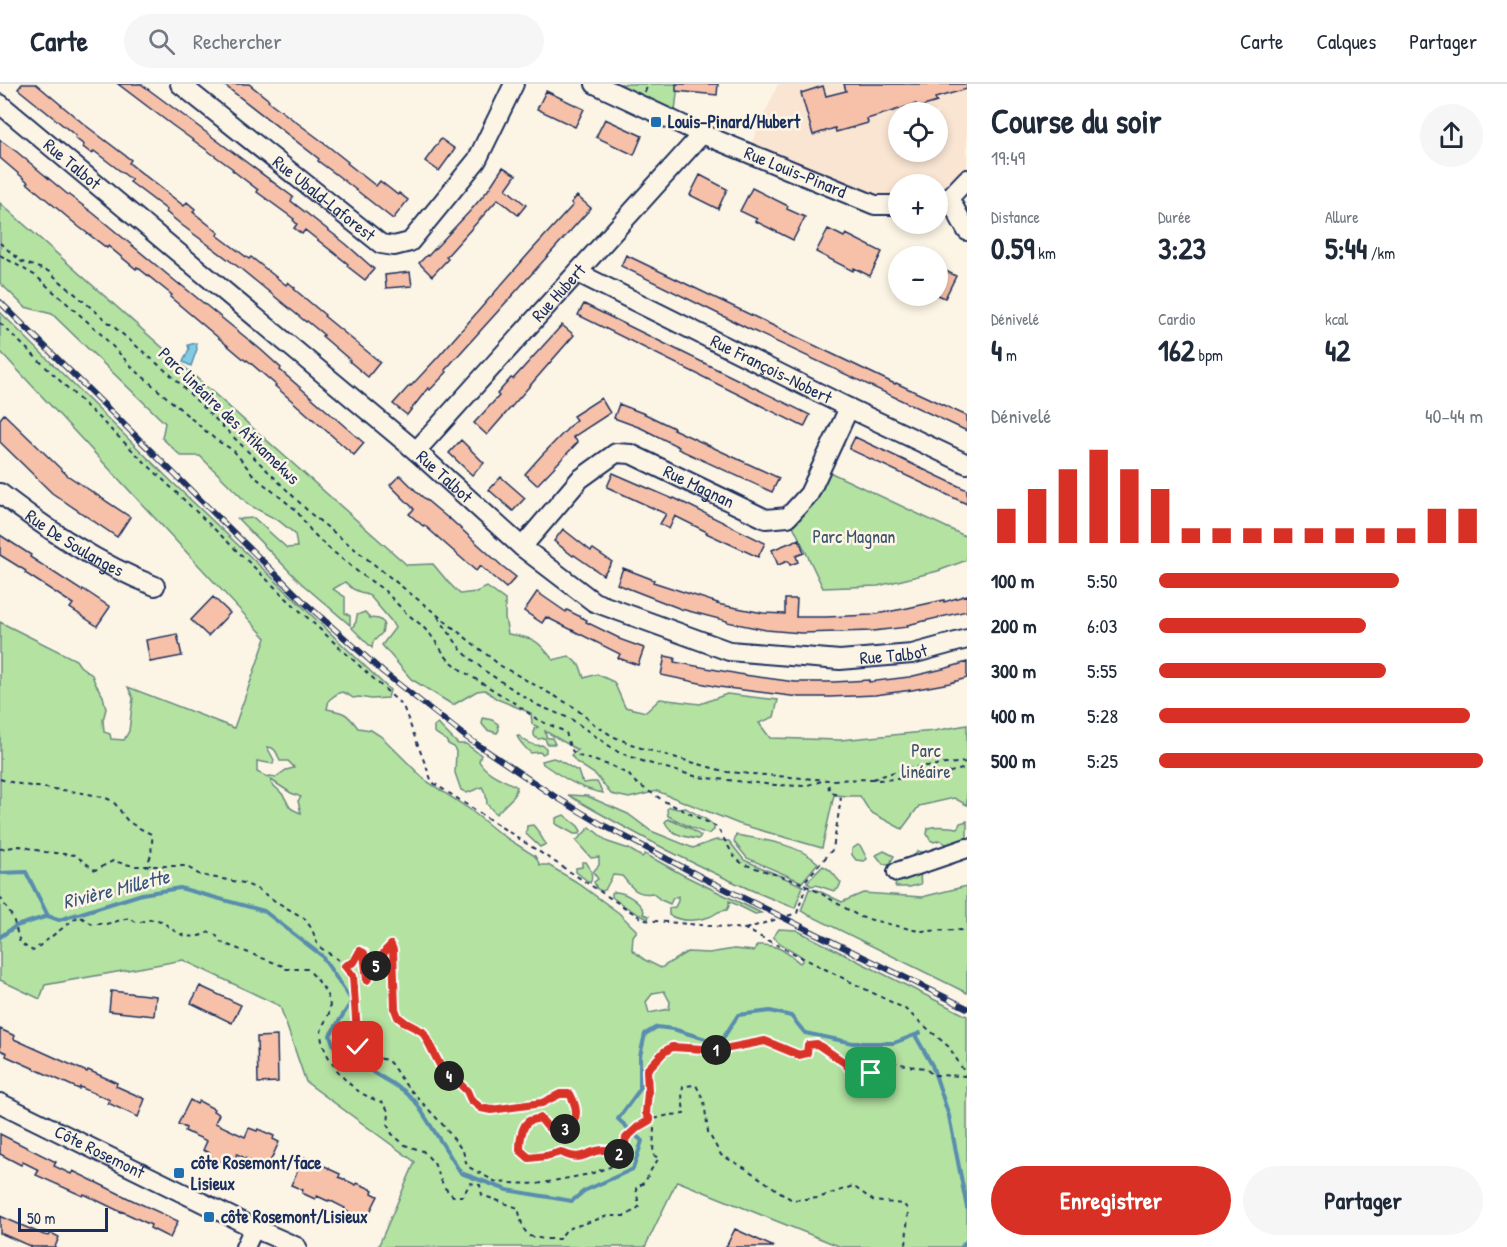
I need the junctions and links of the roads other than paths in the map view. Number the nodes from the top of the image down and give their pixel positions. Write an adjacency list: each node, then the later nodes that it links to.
1 (180, 84): 2 (street, Rue Ubald-Laforest)
2 (514, 84)
3 (595, 84): 5 (street, Rue Louis-Pinard)
4 (0, 104): 13 (street, Rue Talbot)
5 (702, 134): 8 (street, Rue Louis-Pinard); 11 (street, Rue Hubert)
6 (967, 179): 7 (street)
7 (948, 195)
8 (888, 205)
9 (948, 206): 10 (street)
10 (967, 231)
11 (578, 273): 12 (street, Rue François-Nobert); 13 (street, Rue Hubert)
12 (849, 408): 14 (street, Rue François-Nobert); 16 (street, Rue Magnan)
13 (416, 451): 16 (street, Rue Talbot)
14 (967, 464)
15 (0, 493): 17 (street, Rue De Soulanges)
16 (522, 547): 18 (street, Rue Talbot)
17 (155, 586)
18 (967, 639)
19 (967, 848): 20 (street)
20 (897, 872)
21 (0, 1103): 22 (street, Côte Rosemont)
22 (254, 1228): 23 (street); 24 (street, Côte Rosemont)
23 (245, 1247)
24 (297, 1247)

